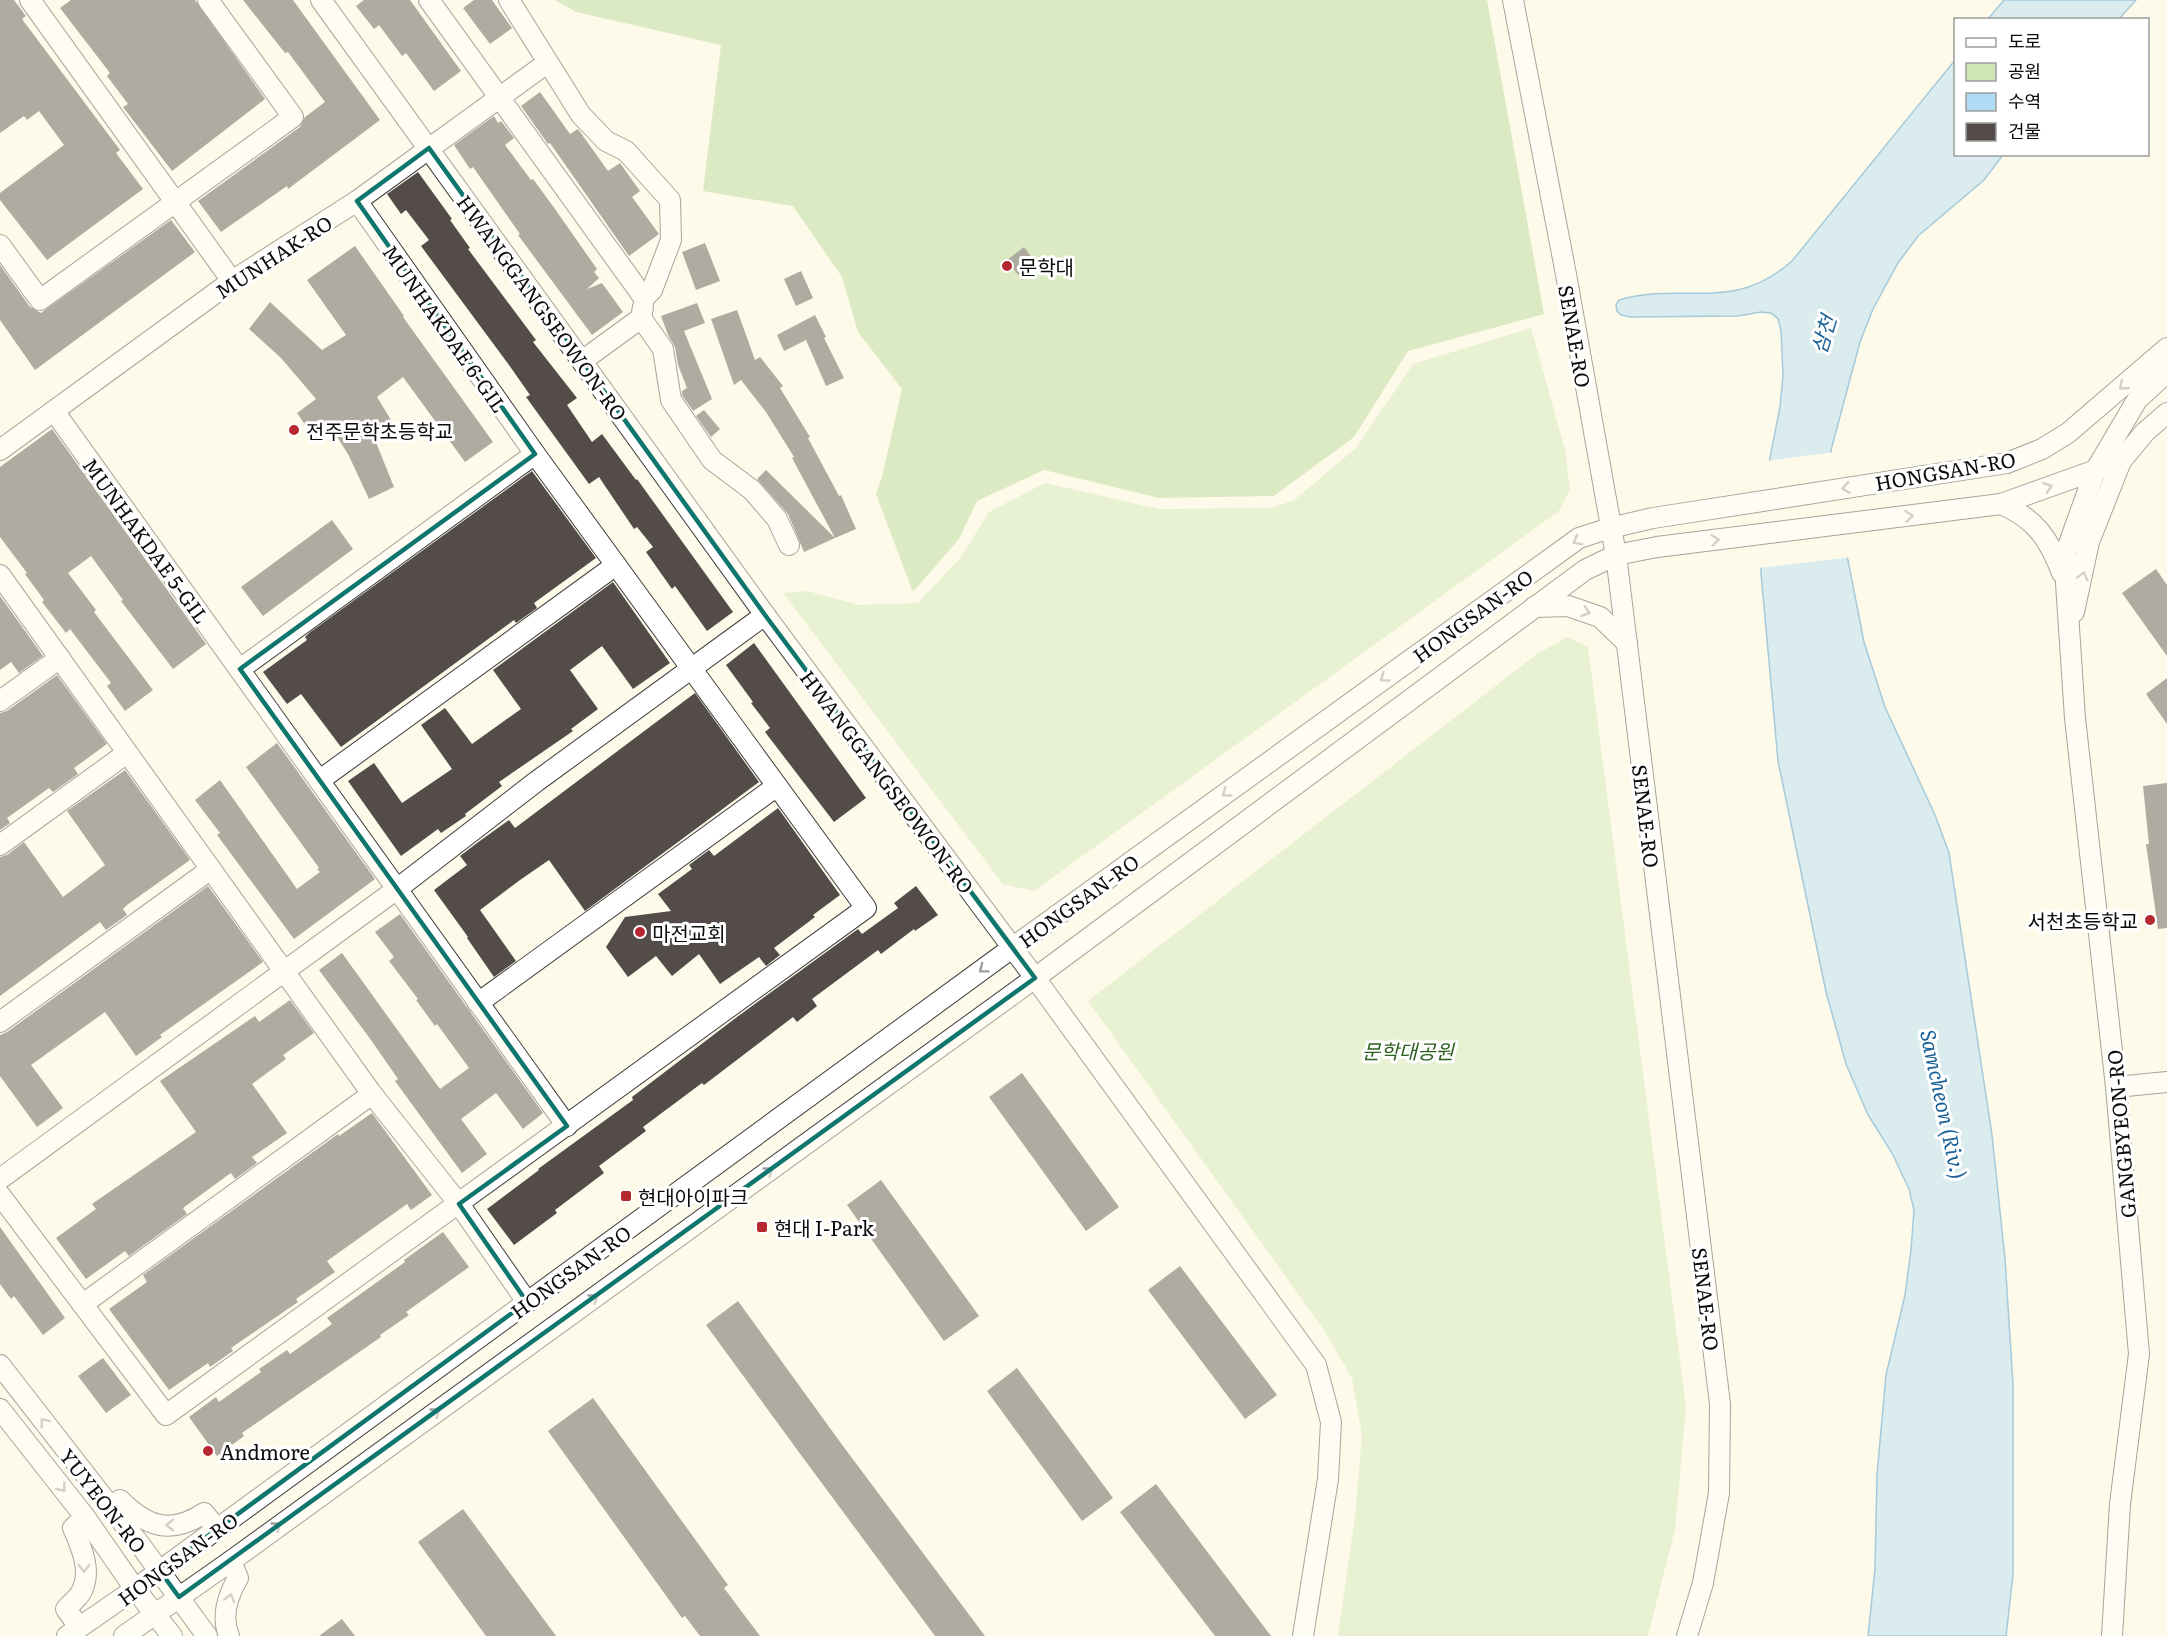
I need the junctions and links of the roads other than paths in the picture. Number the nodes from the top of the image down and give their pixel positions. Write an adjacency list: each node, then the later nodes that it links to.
1 (30, 0): 11 (street)
2 (208, 0): 11 (street)
3 (321, 0): 9 (street, HWANGGANGSEOWON-RO)
4 (429, 0): 8 (street)
5 (509, 0): 7 (street)
6 (1513, 0): 26 (street, SENAE-RO)
7 (547, 63): 8 (street, MUNHAK-RO); 14 (street)
8 (499, 97): 9 (street, MUNHAK-RO); 14 (street)
9 (429, 148): 10 (street, MUNHAK-RO); 17 (street, HWANGGANGSEOWON-RO)
10 (357, 201): 13 (street, MUNHAK-RO); 22 (street, MUNHAKDAE 6-GIL)
11 (175, 202): 12 (street); 13 (street)
12 (0, 244)
13 (232, 281): 19 (street, MUNHAK-RO)
14 (644, 298): 15 (street)
15 (641, 318): 17 (street); 27 (street)
16 (2167, 348): 26 (street, HONGSAN-RO, one-way to 26)
17 (582, 361): 33 (street, HWANGGANGSEOWON-RO)
18 (2167, 372): 24 (street, GANGBYEON-RO)
19 (54, 411): 21 (street, MUNHAK-RO); 37 (street, MUNHAKDAE 5-GIL)
20 (2167, 412): 23 (street, HONGSAN-RO)
21 (0, 450)
22 (535, 454): 29 (street, MUNHAKDAE 6-GIL); 37 (street)
23 (2121, 461): 24 (street, HONGSAN-RO); 34 (street, GANGBYEON-RO, one-way to 23)
24 (2095, 471): 25 (street, HONGSAN-RO, one-way to 24); 31 (street, GANGBYEON-RO)
25 (2001, 504): 28 (street, HONGSAN-RO, one-way to 25); 31 (street)
26 (1610, 528): 28 (street, SENAE-RO); 46 (street, HONGSAN-RO, one-way to 46)
27 (789, 545)
28 (1616, 555): 32 (street, HONGSAN-RO); 35 (street, SENAE-RO)
29 (616, 565): 38 (street, MUNHAKDAE 6-GIL); 41 (street)
30 (0, 575): 36 (street)
31 (2066, 583): 34 (street, GANGBYEON-RO)
32 (1534, 607): 35 (street, one-way to 35); 48 (street, HONGSAN-RO)
33 (765, 615): 38 (street); 46 (street, HWANGGANGSEOWON-RO)
34 (2069, 632): 52 (street, GANGBYEON-RO)
35 (1627, 643): 76 (street, SENAE-RO)
36 (60, 658): 39 (street); 40 (street)
37 (240, 669): 41 (street, MUNHAKDAE 5-GIL)
38 (691, 669): 42 (street, MUNHAKDAE 6-GIL); 45 (street)
39 (0, 701)
40 (127, 753): 43 (street); 44 (street)
41 (320, 780): 45 (street, MUNHAKDAE 5-GIL)
42 (777, 786): 49 (street); 54 (street, MUNHAKDAE 6-GIL)
43 (0, 845)
44 (211, 869): 47 (street); 50 (street)
45 (397, 889): 47 (street); 49 (street, MUNHAKDAE 5-GIL)
46 (1012, 948): 48 (street, HWANGGANGSEOWON-RO); 58 (street, HONGSAN-RO, one-way to 58)
47 (284, 971): 53 (street); 55 (street)
48 (1035, 978): 65 (street, HONGSAN-RO, one-way to 48); 75 (street, HWANGGANGSEOWON-RO)
49 (478, 1004): 54 (street, MUNHAKDAE 5-GIL)
50 (0, 1022)
51 (2167, 1082): 52 (street)
52 (2116, 1087): 77 (street, GANGBYEON-RO)
53 (372, 1094): 57 (street); 59 (street)
54 (567, 1126): 57 (street)
55 (0, 1179)
56 (0, 1195): 59 (street)
57 (459, 1204): 58 (street); 59 (street)
58 (527, 1302): 64 (street, HONGSAN-RO)
59 (83, 1304)
60 (0, 1365): 62 (street, YUYEON-RO, one-way to 60)
61 (0, 1409): 63 (street, YUYEON-RO, one-way to 63)
62 (110, 1507): 64 (street, one-way to 62); 66 (street, YUYEON-RO)
63 (85, 1517): 67 (street, YUYEON-RO); 70 (street, one-way to 70)
64 (217, 1529): 66 (street, HONGSAN-RO)
65 (231, 1562): 68 (street, HONGSAN-RO); 74 (street, one-way to 65)
66 (160, 1571): 67 (street, HONGSAN-RO); 68 (street, YUYEON-RO)
67 (135, 1589): 69 (street, YUYEON-RO); 70 (street, HONGSAN-RO)
68 (179, 1597): 69 (street, HONGSAN-RO); 73 (street, YUYEON-RO)
69 (155, 1614): 71 (street, HONGSAN-RO); 72 (street, YUYEON-RO)
70 (73, 1632)
71 (124, 1636)
72 (172, 1636)
73 (207, 1636)
74 (230, 1636)
75 (1303, 1636)
76 (1687, 1636)
77 (2112, 1636)

